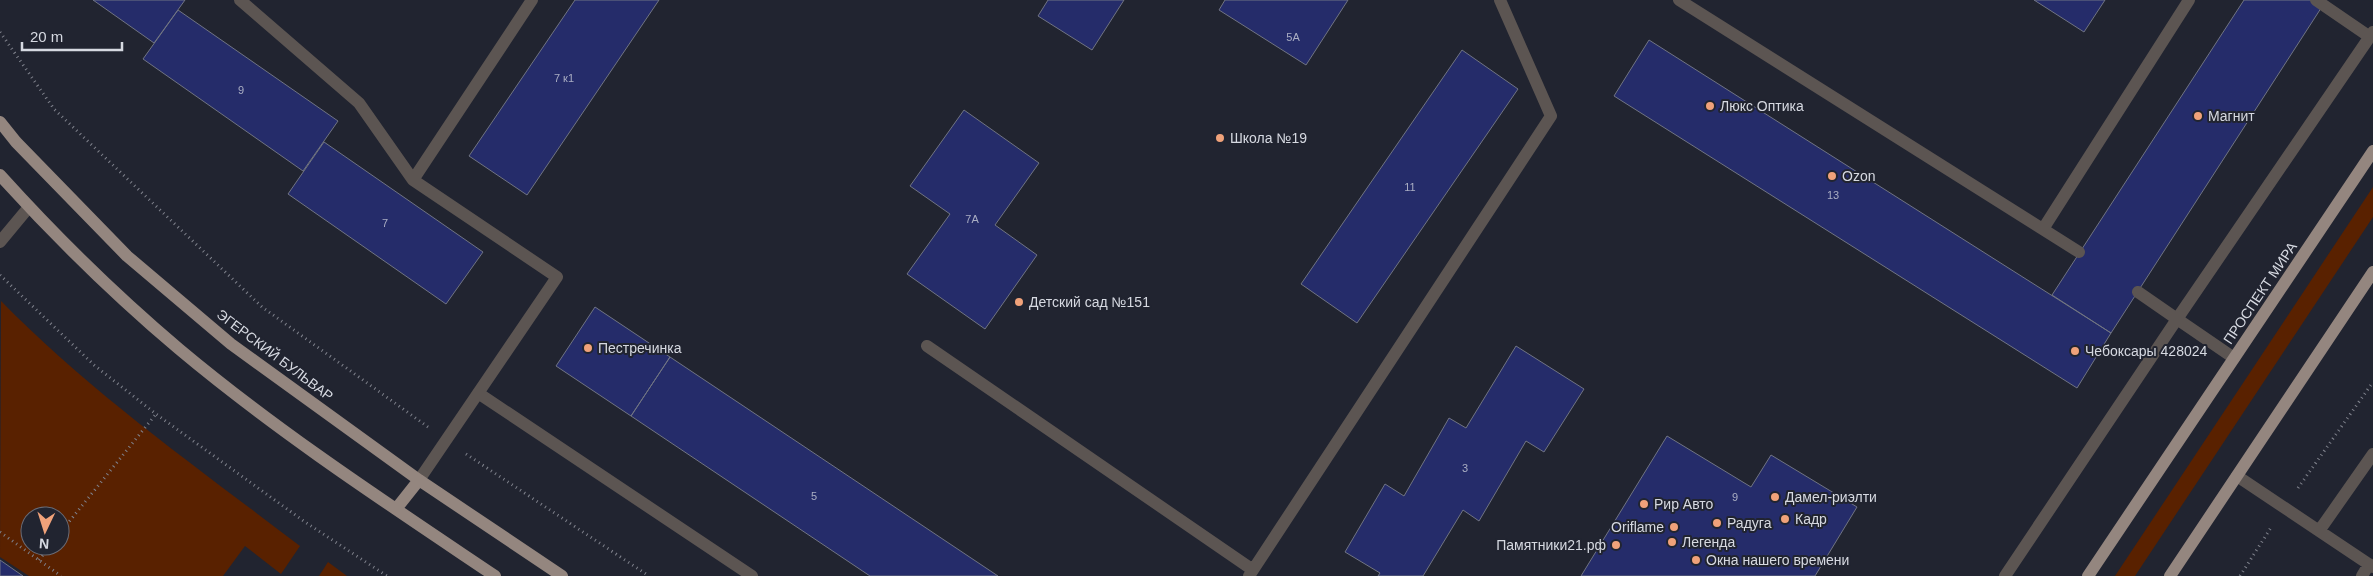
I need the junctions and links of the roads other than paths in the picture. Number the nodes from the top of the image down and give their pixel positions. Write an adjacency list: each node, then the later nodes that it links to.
1 (240, 0): 11 (lane)
2 (532, 0): 11 (lane)
3 (1500, 0): 28 (lane)
4 (1679, 0): 13 (lane)
5 (2189, 0): 13 (lane)
6 (2316, 0): 7 (lane)
7 (2371, 35): 18 (lane)
8 (0, 122): 24 (main road, ЭГЕРСКИЙ БУЛЬВАР)
9 (2373, 150): 20 (main road, ПРОСПЕКТ МИРА)
10 (0, 174): 12 (main road)
11 (414, 180): 21 (lane)
12 (29, 207): 14 (lane); 25 (main road)
13 (2043, 229): 15 (lane)
14 (0, 242)
15 (2079, 252)
16 (2373, 272): 23 (main road)
17 (2138, 292): 18 (lane)
18 (2176, 319): 20 (lane); 32 (lane)
19 (927, 346): 28 (lane)
20 (2234, 358): 33 (main road, ПРОСПЕКТ МИРА)
21 (478, 393): 24 (lane); 31 (lane)
22 (2373, 454): 26 (lane)
23 (2237, 476): 26 (lane); 34 (main road)
24 (419, 480): 25 (main road); 30 (main road, ЭГЕРСКИЙ БУЛЬВАР)
25 (396, 509): 29 (main road)
26 (2319, 531): 27 (lane)
27 (2371, 566): 35 (lane)
28 (1251, 573)
29 (495, 576)
30 (562, 576)
31 (752, 576)
32 (2005, 576)
33 (2088, 576)
34 (2170, 576)
35 (2362, 576)

